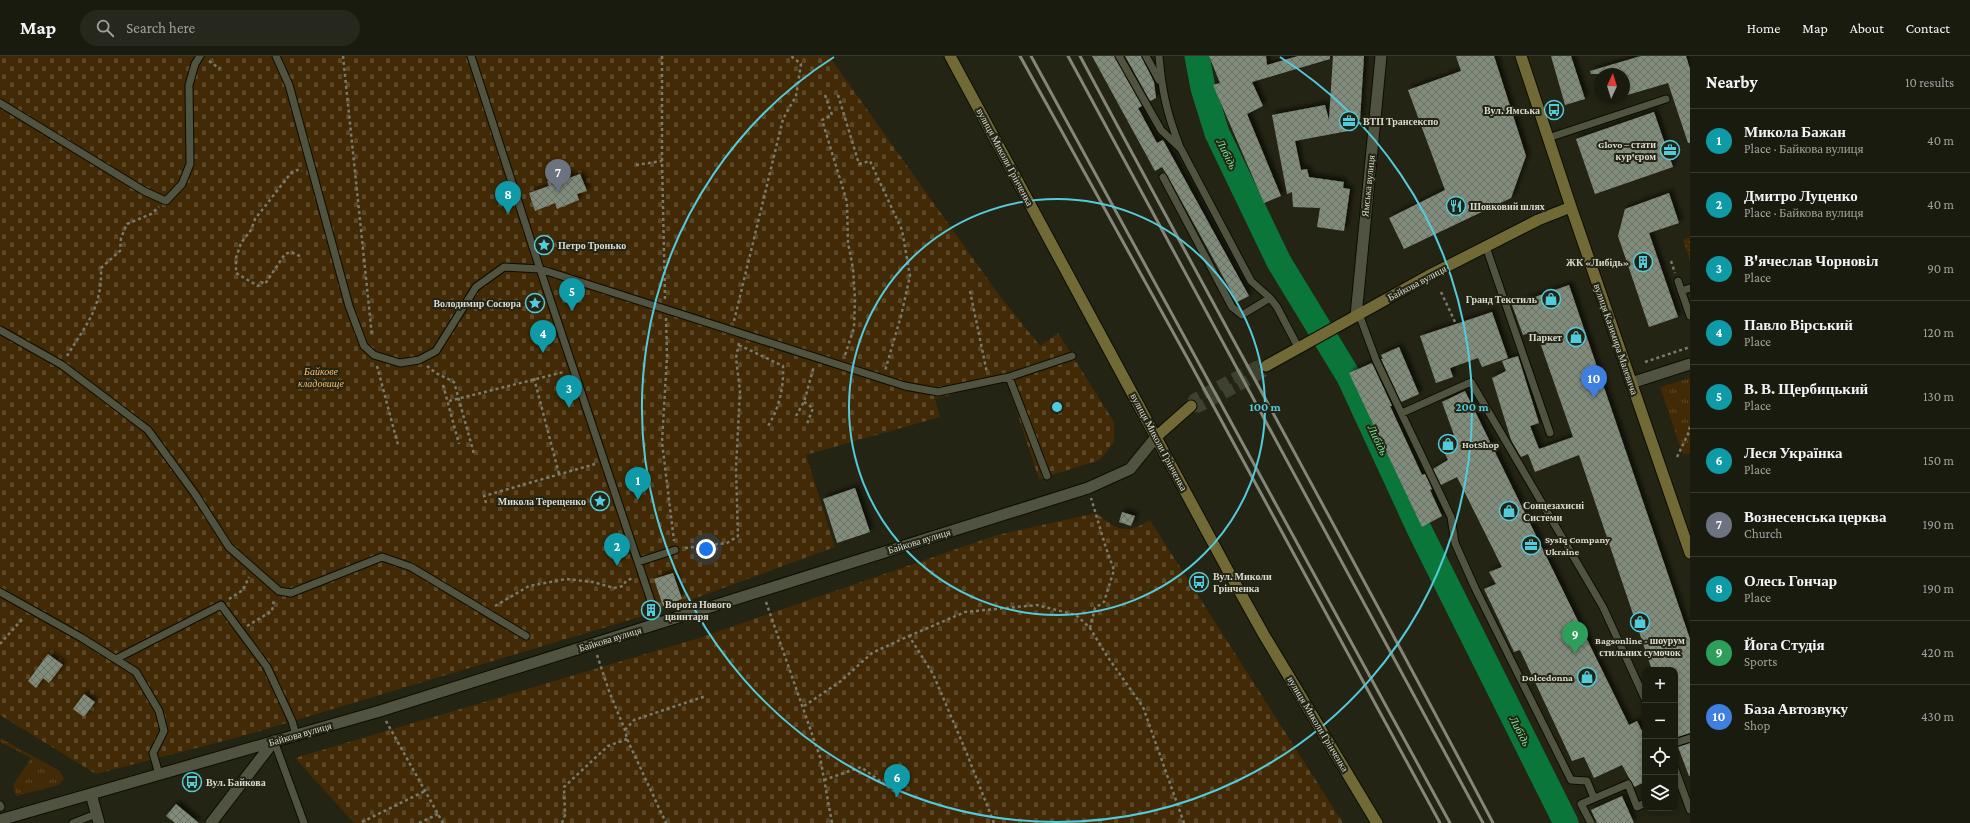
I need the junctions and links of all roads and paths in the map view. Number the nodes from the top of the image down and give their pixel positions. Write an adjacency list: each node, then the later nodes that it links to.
1 (200, 56): 25 (lane)
2 (276, 56): 43 (lane)
3 (343, 56): 43 (path)
4 (471, 56): 29 (lane)
5 (790, 56): 40 (path)
6 (950, 56): 69 (main road, вулиця Миколи Грінченка)
7 (1119, 56): 20 (lane)
8 (1146, 56): 14 (lane)
9 (1159, 56): 14 (lane)
10 (1381, 56): 36 (street, Ямська вулиця)
11 (1522, 56): 19 (main road, вулиця Казимира Малевича)
12 (208, 60): 13 (path)
13 (220, 69)
14 (1161, 84): 20 (lane)
15 (825, 95): 51 (path)
16 (838, 95): 56 (path)
17 (1666, 99): 19 (lane)
18 (0, 103): 25 (lane)
19 (1548, 138): 26 (main road, вулиця Казимира Малевича)
20 (1181, 149): 35 (lane)
21 (662, 161): 22 (path)
22 (636, 165)
23 (297, 170): 28 (path)
24 (1162, 177): 35 (lane)
25 (166, 201): 49 (path)
26 (1571, 207): 27 (main road, Байкова вулиця); 57 (main road, вулиця Казимира Малевича)
27 (1486, 247): 36 (main road, Байкова вулиця); 68 (lane)
28 (300, 256)
29 (540, 269): 40 (lane); 46 (lane); 81 (lane)
30 (1678, 281): 33 (lane)
31 (1690, 288): 33 (lane)
32 (970, 291): 50 (path)
33 (1681, 291): 37 (lane)
34 (1441, 292): 38 (path)
35 (1270, 298): 41 (lane)
36 (1358, 315): 41 (main road, Байкова вулиця); 63 (lane)
37 (1690, 316)
38 (1456, 324)
39 (0, 330): 49 (lane)
40 (732, 331): 45 (lane)
41 (1299, 347): 52 (main road, Байкова вулиця)
42 (1690, 347): 47 (path)
43 (374, 355): 46 (lane); 71 (path)
44 (1072, 356): 55 (lane)
45 (817, 358): 51 (lane); 61 (path)
46 (419, 360): 59 (path)
47 (1645, 362)
48 (1690, 364): 57 (street)
49 (62, 365): 82 (lane)
50 (986, 365)
51 (842, 366): 56 (lane)
52 (1266, 366)
53 (564, 372): 54 (path)
54 (534, 378): 59 (path); 75 (path)
55 (1009, 378): 56 (lane); 76 (lane)
56 (882, 379)
57 (1632, 383): 80 (main road, вулиця Казимира Малевича)
58 (443, 385): 60 (path)
59 (459, 398): 60 (path); 72 (path)
60 (449, 401): 70 (path)
61 (804, 402): 64 (path); 65 (path)
62 (1191, 406): 69 (main road, Байкова вулиця)
63 (1402, 413): 98 (lane); 114 (lane)
64 (796, 416)
65 (807, 424)
66 (1690, 425): 73 (path)
67 (768, 426): 79 (path)
68 (1550, 433)
69 (1156, 437): 77 (street, Байкова вулиця); 131 (main road, вулиця Миколи Грінченка)
70 (459, 444)
71 (398, 445)
72 (474, 454)
73 (1677, 457)
74 (595, 464): 75 (path)
75 (559, 474): 78 (path)
76 (1047, 476)
77 (1088, 488): 84 (street, Байкова вулиця); 91 (path)
78 (486, 503)
79 (675, 550): 81 (lane)
80 (1690, 553)
81 (638, 562): 83 (lane)
82 (253, 568): 85 (lane); 87 (path)
83 (642, 575): 89 (path); 90 (lane)
84 (762, 590): 90 (street, Байкова вулиця); 100 (path)
85 (279, 591): 89 (lane); 92 (path)
86 (0, 592): 88 (lane)
87 (220, 605): 92 (lane); 97 (lane)
88 (31, 609): 95 (path); 97 (lane)
89 (488, 613): 93 (lane)
90 (659, 624): 96 (street, Байкова вулиця)
91 (1090, 628): 94 (path); 130 (path)
92 (240, 631): 103 (lane)
93 (526, 636)
94 (910, 636): 100 (path); 129 (path)
95 (0, 644)
96 (594, 644): 101 (street, Байкова вулиця); 102 (path)
97 (116, 659): 108 (lane)
98 (1642, 692)
99 (706, 696): 102 (path)
100 (804, 706): 109 (path)
101 (380, 711): 103 (street, Байкова вулиця); 111 (path)
102 (625, 730): 105 (path)
103 (296, 735): 106 (street, Байкова вулиця)
104 (1690, 738): 107 (lane)
105 (627, 739): 126 (path); 127 (path)
106 (274, 741): 108 (street, Байкова вулиця); 122 (street); 123 (lane)
107 (1678, 742)
108 (160, 774): 112 (street, Байкова вулиця)
109 (824, 780): 113 (path); 128 (path)
110 (1678, 788): 116 (lane)
111 (425, 791): 117 (path); 120 (path)
112 (90, 794): 118 (street); 119 (street, Байкова вулиця)
113 (897, 797)
114 (1594, 798): 115 (lane); 132 (lane)
115 (1642, 804)
116 (1690, 810)
117 (438, 814): 124 (path); 125 (path)
118 (97, 818): 121 (lane)
119 (0, 820)
120 (362, 822)
121 (73, 823)
122 (211, 823)
123 (304, 823)
124 (419, 823)
125 (443, 823)
126 (562, 823)
127 (666, 823)
128 (832, 823)
129 (994, 823)
130 (1184, 823)
131 (1377, 823)
132 (1591, 823)

